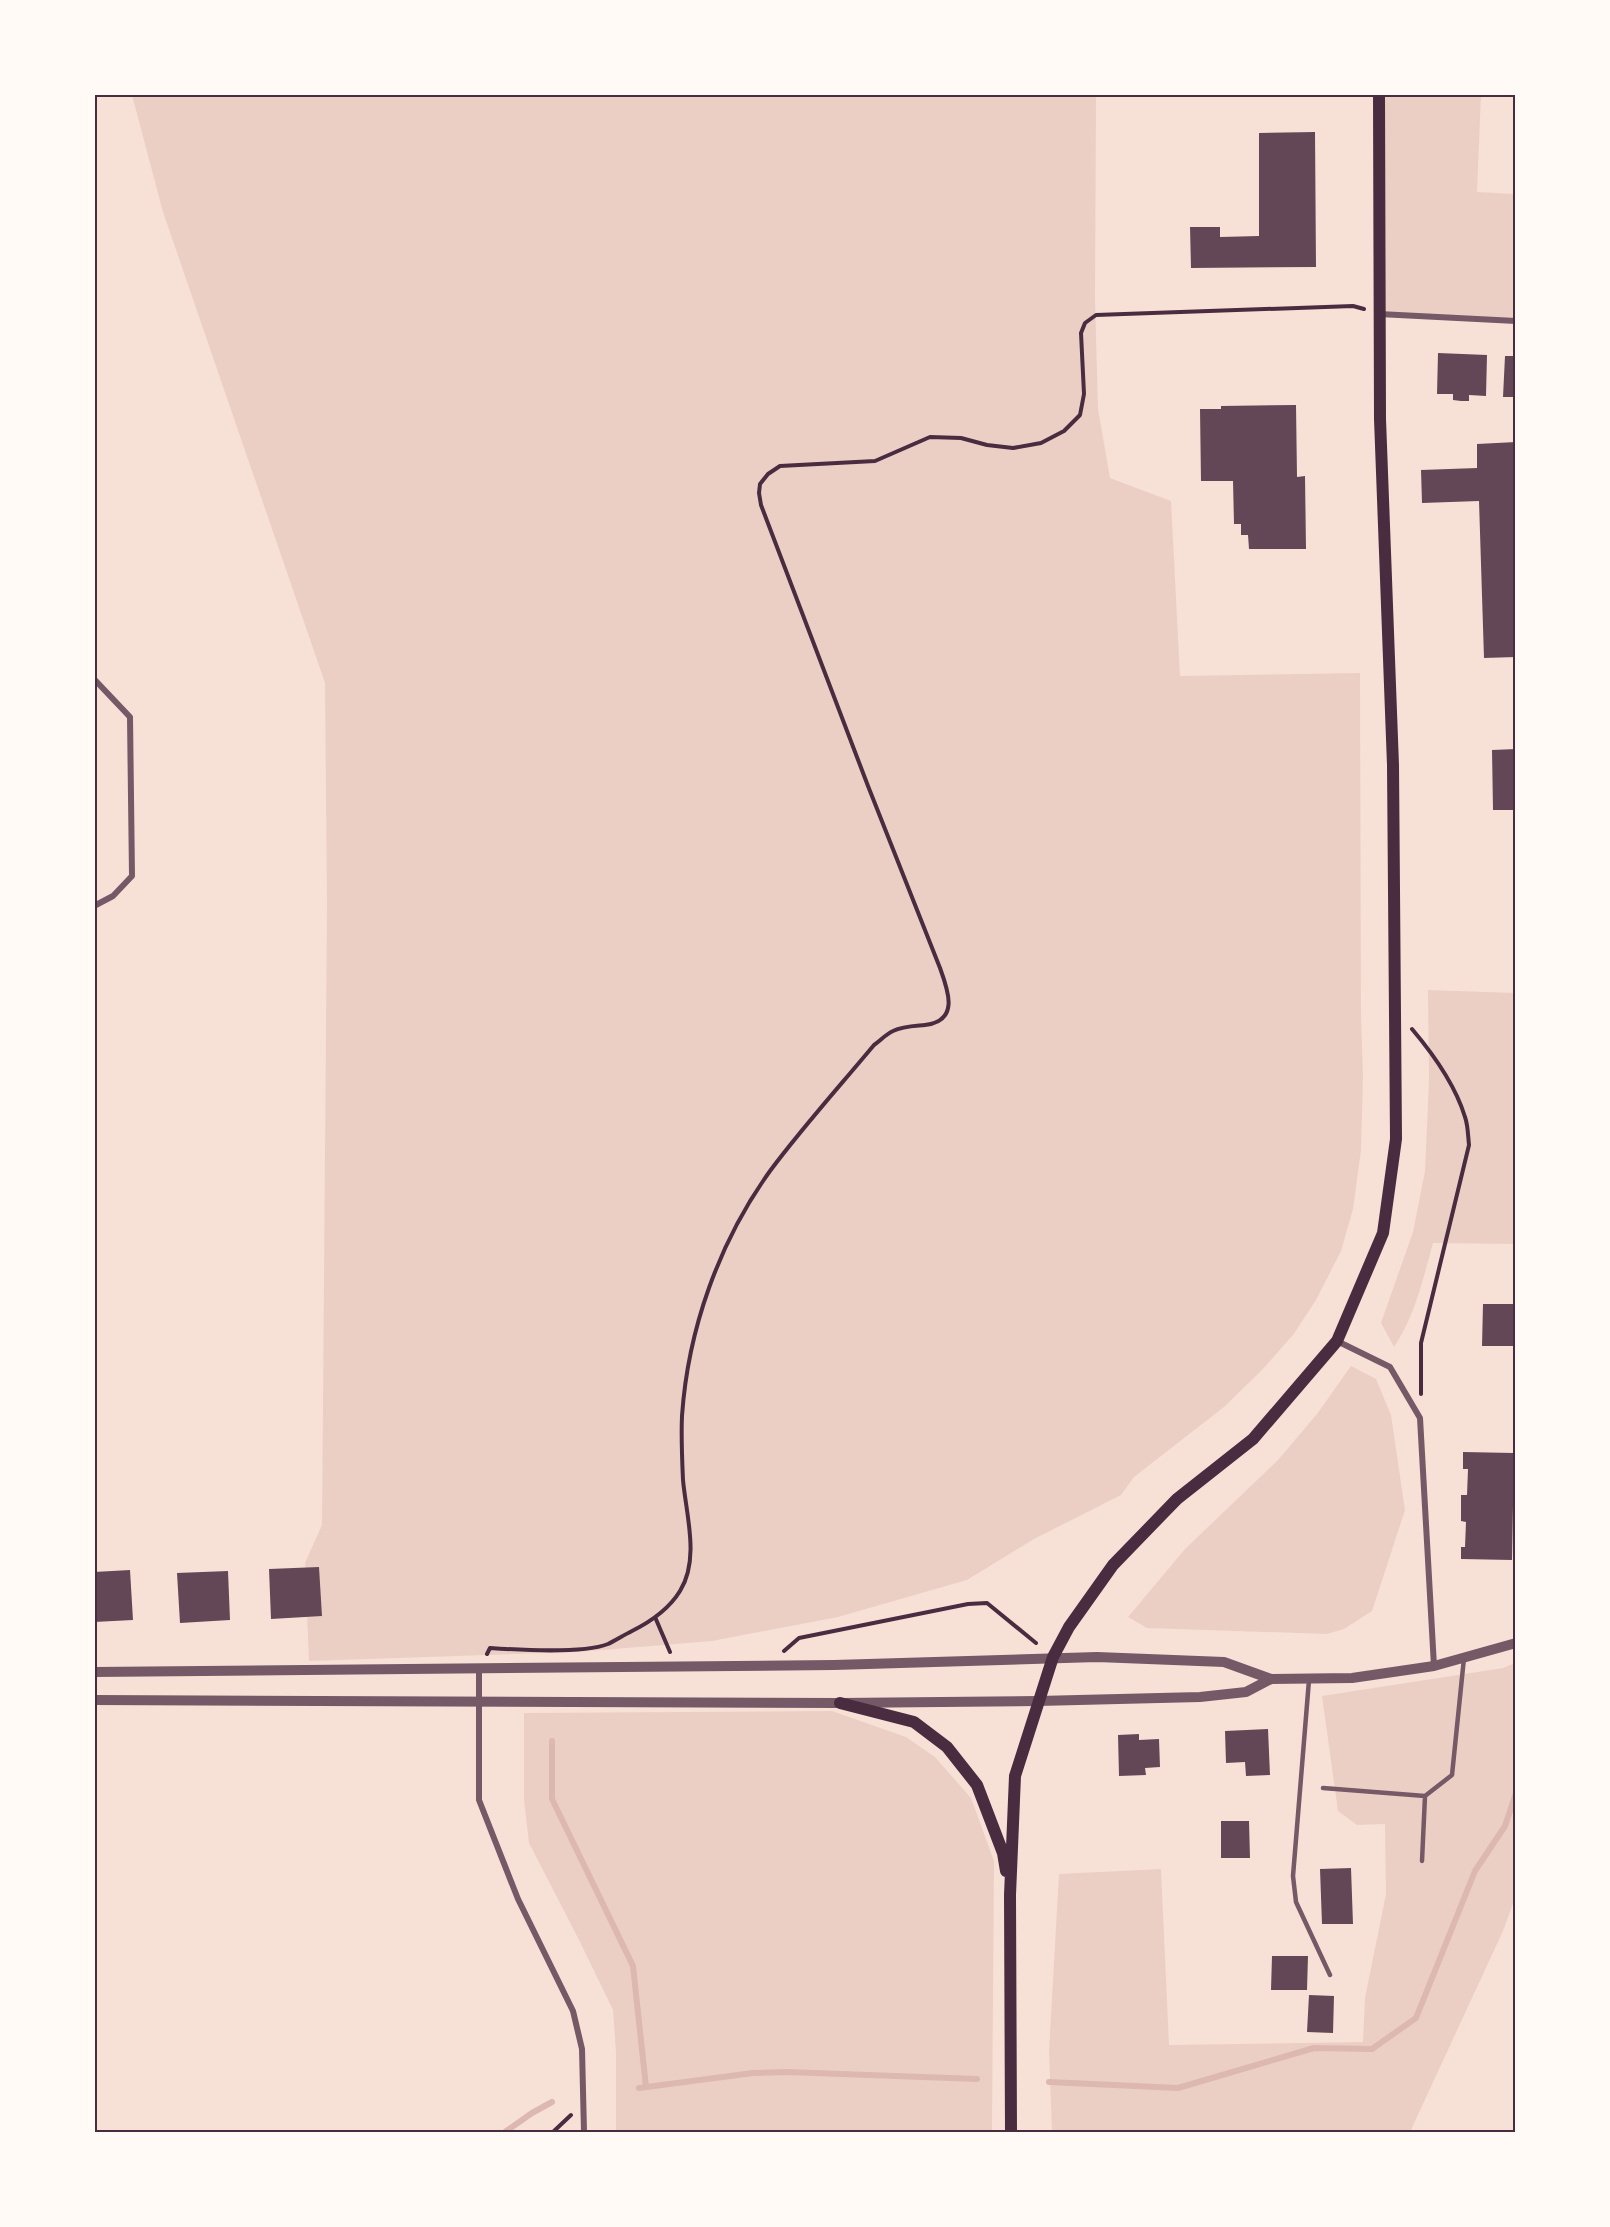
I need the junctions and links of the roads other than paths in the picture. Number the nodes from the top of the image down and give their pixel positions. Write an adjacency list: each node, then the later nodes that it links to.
1 (1380, 94): 2 (main road)
2 (1380, 314): 3 (street); 6 (main road)
3 (1515, 321)
4 (94, 679): 5 (street)
5 (94, 906)
6 (1337, 1341): 8 (main road); 10 (street)
7 (1515, 1643): 9 (street)
8 (1053, 1657): 11 (street); 14 (street); 16 (main road)
9 (1464, 1658): 10 (street); 20 (lane)
10 (1434, 1666): 13 (street)
11 (479, 1668): 12 (street); 17 (street)
12 (94, 1672)
13 (1309, 1678): 14 (street); 23 (lane)
14 (1271, 1679): 16 (street)
15 (94, 1700): 17 (street)
16 (1038, 1701): 18 (street); 22 (main road)
17 (479, 1702): 18 (street); 24 (street)
18 (840, 1703): 22 (main road)
19 (1323, 1788): 20 (lane)
20 (1425, 1796): 21 (lane)
21 (1422, 1861)
22 (1010, 1894): 25 (main road)
23 (1330, 1975)
24 (584, 2133)
25 (1011, 2133)

